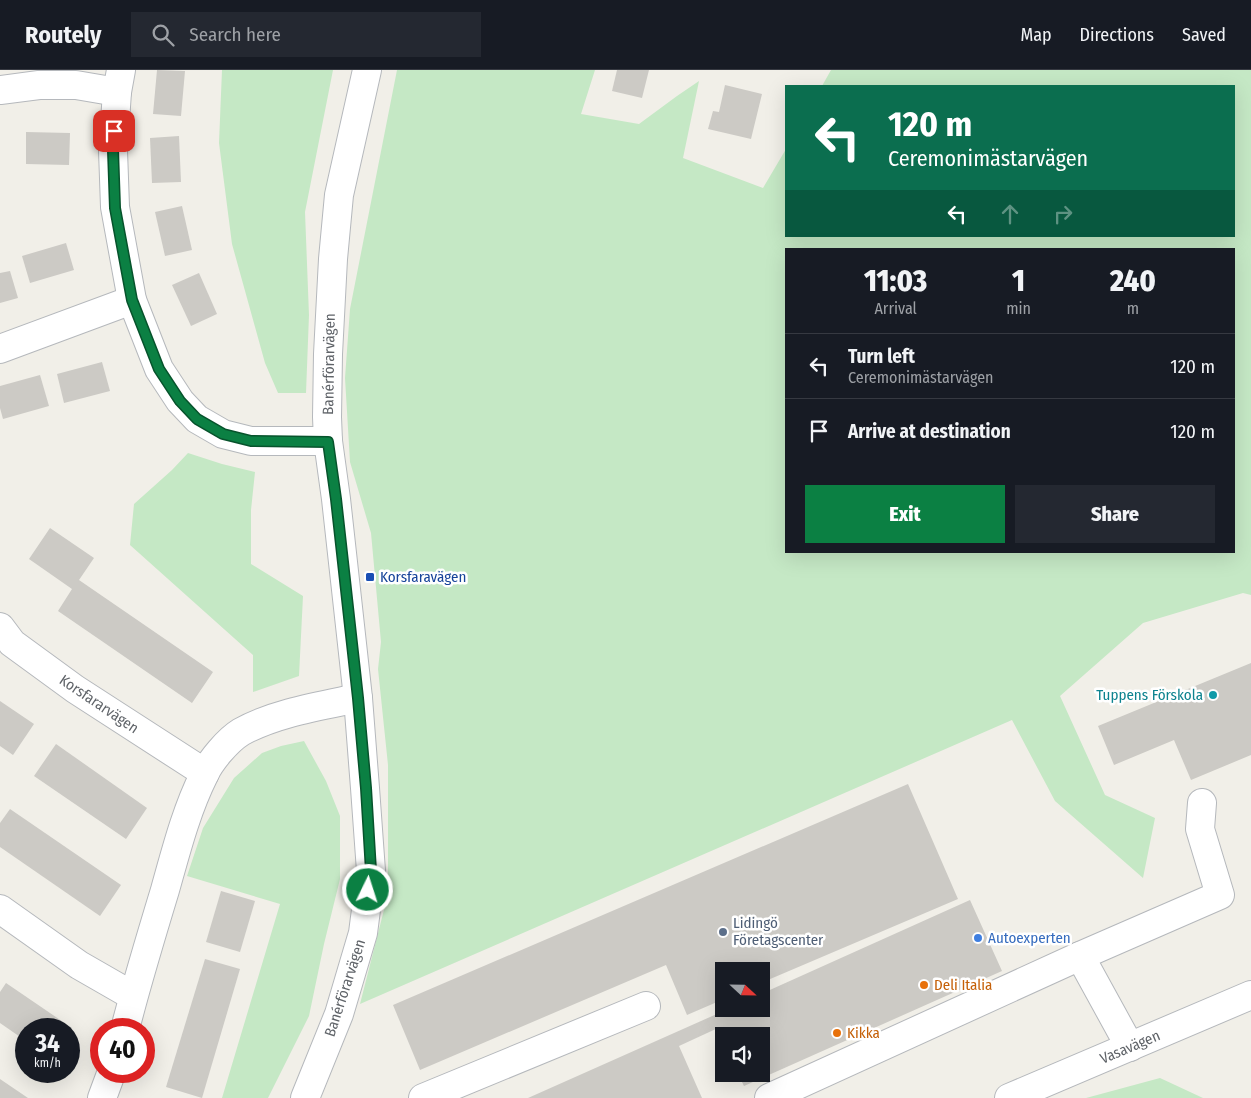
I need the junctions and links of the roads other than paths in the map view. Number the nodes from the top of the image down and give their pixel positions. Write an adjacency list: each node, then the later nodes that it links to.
1 (366, 70): 6 (street, Banérförarvägen)
2 (119, 81): 3 (street); 4 (street)
3 (0, 90)
4 (132, 300): 5 (street); 6 (street)
5 (0, 349)
6 (328, 442): 8 (street, Banérförarvägen)
7 (0, 627): 9 (street, Korsfararvägen)
8 (358, 698): 9 (street); 20 (street, Banérförarvägen)
9 (205, 773): 14 (street)
10 (1202, 803): 12 (street)
11 (0, 909): 14 (street)
12 (1080, 956): 17 (street); 22 (street)
13 (1251, 995): 17 (street, Vasavägen)
14 (133, 996): 16 (street)
15 (646, 1006): 21 (street)
16 (128, 1018)
17 (1130, 1047): 23 (street, Vasavägen)
18 (108, 1083): 19 (street)
19 (102, 1098)
20 (305, 1098)
21 (424, 1098)
22 (769, 1098)
23 (1009, 1098)

